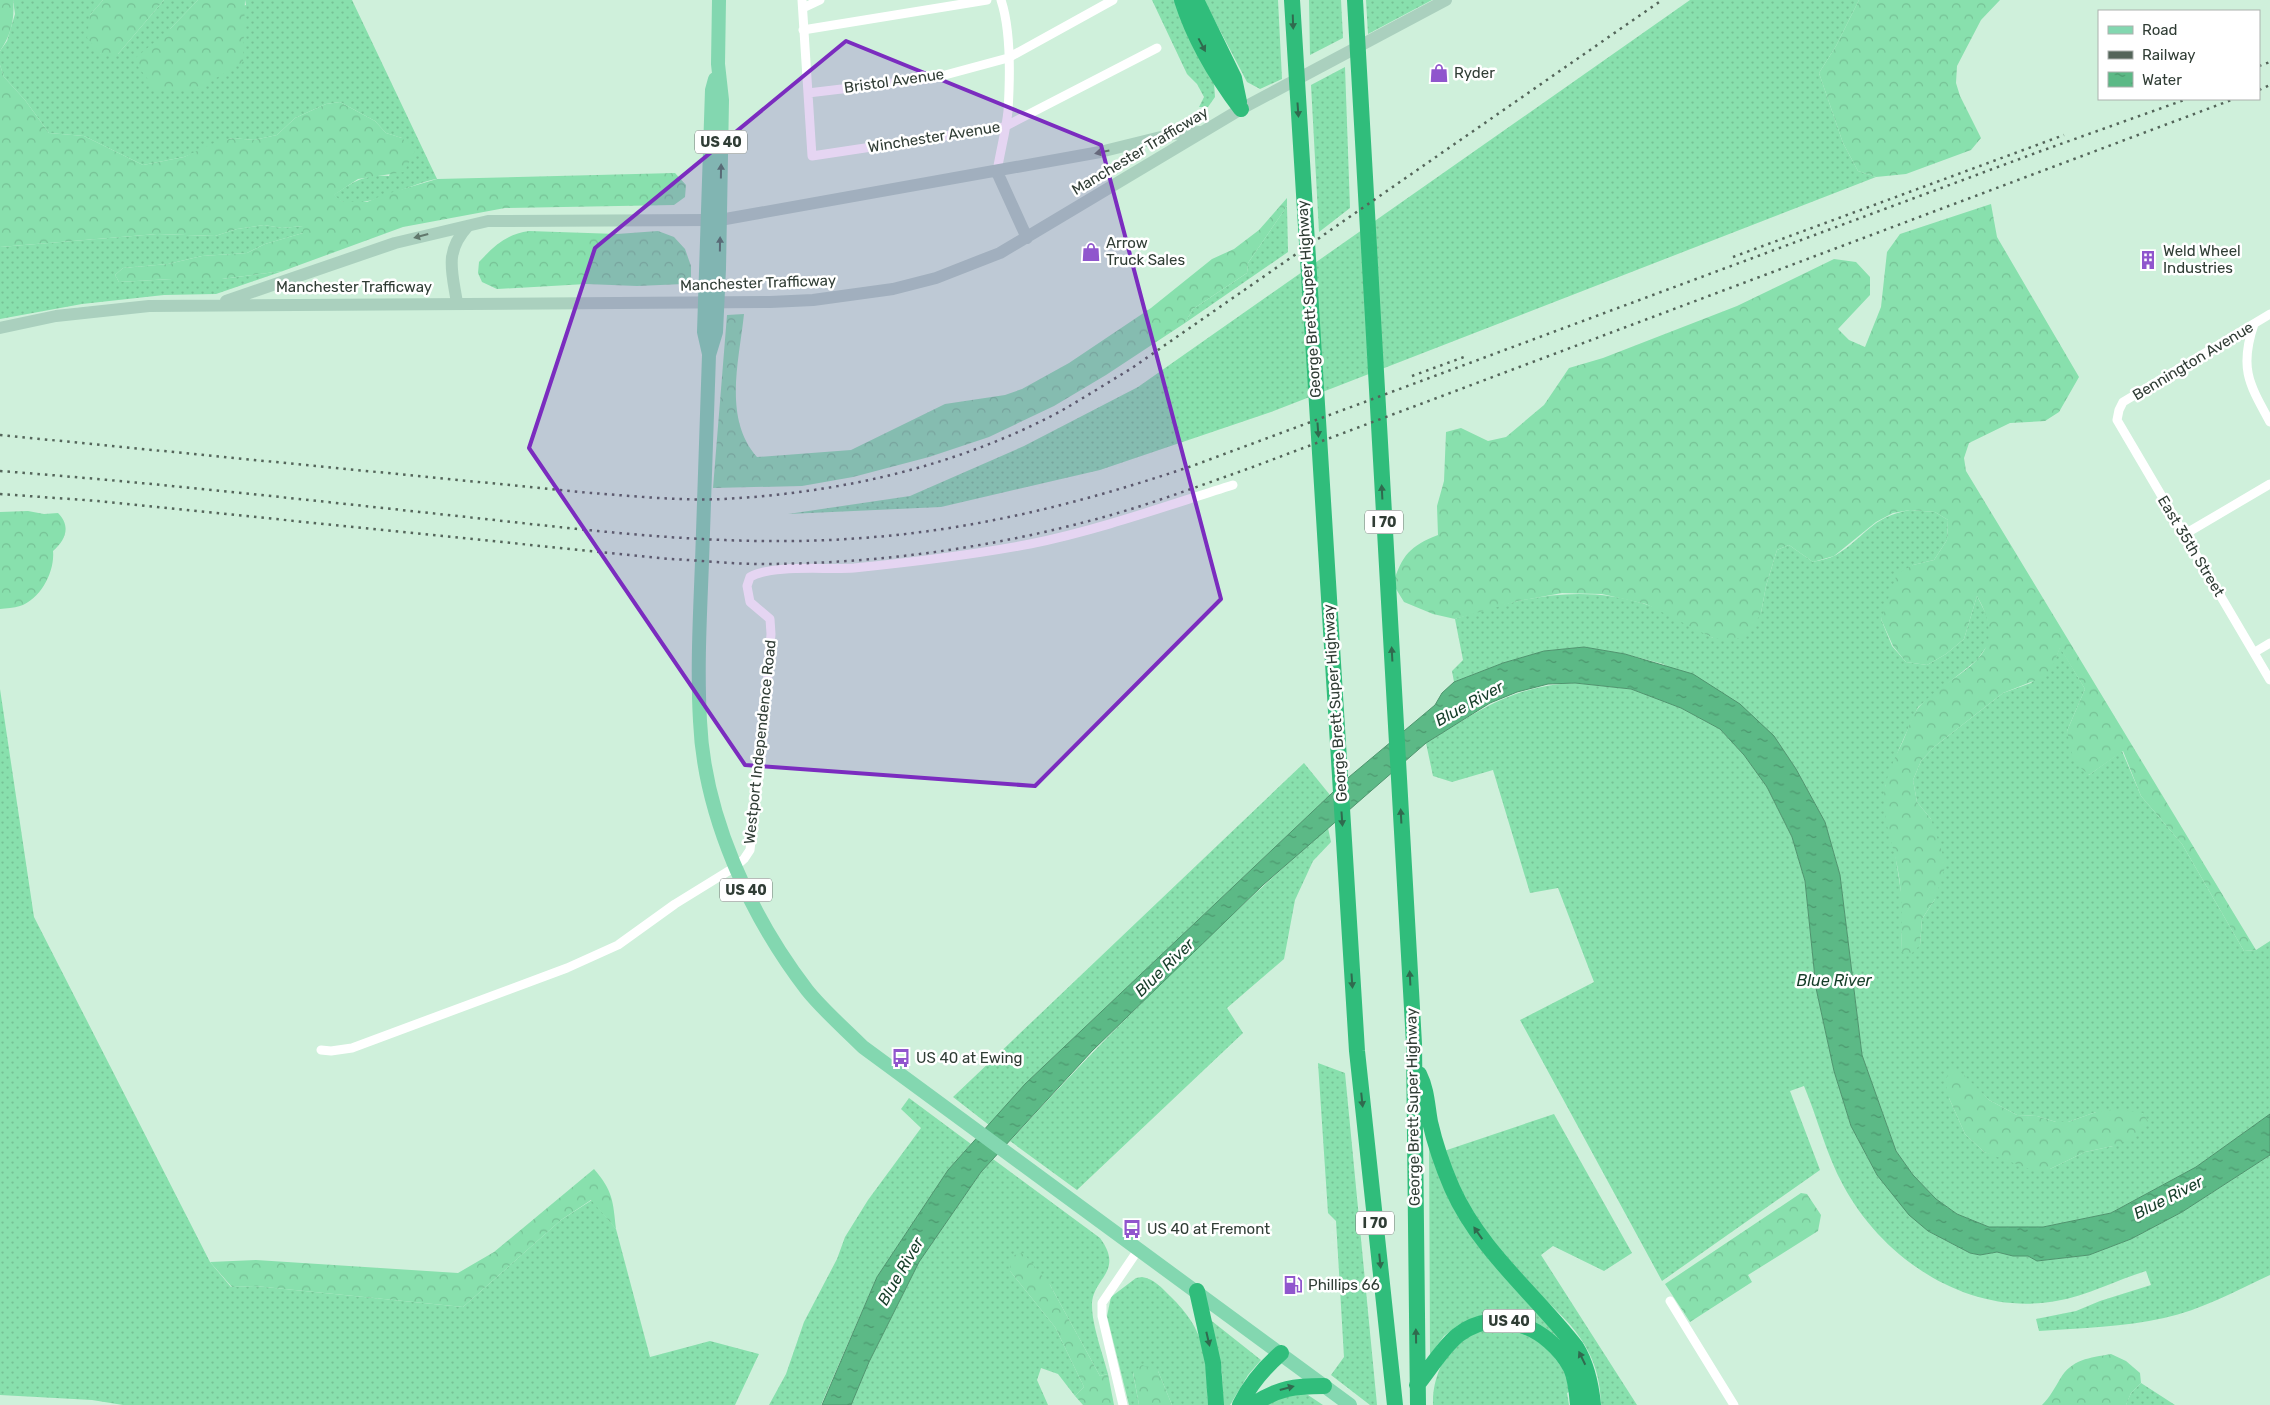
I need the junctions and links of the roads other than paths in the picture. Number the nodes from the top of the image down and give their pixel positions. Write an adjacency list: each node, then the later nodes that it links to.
1 (719, 0): 20 (main road, US 40)
2 (820, 0): 11 (street)
3 (987, 0): 12 (street)
4 (1001, 0): 14 (street)
5 (1113, 0): 14 (street, Bristol Avenue)
6 (1182, 0): 16 (highway, one-way to 16)
7 (1196, 0): 16 (highway)
8 (1292, 0): 45 (highway, George Brett Super Highway / I 70, one-way to 45)
9 (1354, 0): 38 (highway, George Brett Super Highway / I 70, one-way to 9)
10 (1446, 0): 16 (main road, Manchester Trafficway)
11 (803, 4): 12 (street)
12 (803, 30): 15 (street)
13 (1157, 48): 17 (street, Winchester Avenue)
14 (1008, 58): 15 (street, Bristol Avenue); 17 (street)
15 (808, 93): 17 (street, Winchester Avenue)
16 (1241, 109): 18 (main road, Manchester Trafficway)
17 (1004, 127): 19 (street)
18 (1201, 132): 19 (main road, one-way to 19); 22 (main road, Manchester Trafficway)
19 (997, 172): 20 (main road); 22 (main road)
20 (714, 220): 21 (main road); 36 (main road, US 40)
21 (468, 226): 23 (main road); 24 (main road, one-way to 24)
22 (1027, 238): 23 (main road, Manchester Trafficway)
23 (457, 303): 24 (main road, Manchester Trafficway)
24 (216, 304): 27 (main road, Manchester Trafficway)
25 (2270, 314): 26 (street, Bennington Avenue)
26 (2254, 324): 28 (street, Bennington Avenue); 29 (street)
27 (0, 328)
28 (2119, 410): 32 (street, East 35th Street)
29 (2270, 422)
30 (2270, 484): 32 (street)
31 (1234, 485): 36 (street, Westport Independence Road)
32 (2185, 534): 34 (street, East 35th Street)
33 (2270, 643): 34 (street)
34 (2255, 652): 35 (street, East 35th Street)
35 (2270, 680)
36 (736, 867): 37 (street); 39 (main road, US 40)
37 (321, 1050)
38 (1414, 1063): 43 (highway, George Brett Super Highway / I 70, one-way to 38); 52 (highway, one-way to 38)
39 (1138, 1250): 40 (main road, US 40); 46 (street)
40 (1197, 1291): 42 (main road, US 40); 47 (highway, one-way to 47)
41 (1670, 1301): 53 (street)
42 (1281, 1353): 44 (main road, US 40); 48 (highway)
43 (1417, 1385): 50 (highway, George Brett Super Highway / I 70); 51 (highway, US 40)
44 (1324, 1386): 48 (highway, one-way to 44); 49 (main road, US 40)
45 (1395, 1400)
46 (1123, 1405)
47 (1216, 1405)
48 (1249, 1405)
49 (1350, 1405)
50 (1418, 1405)
51 (1578, 1405)
52 (1593, 1405)
53 (1734, 1405)

